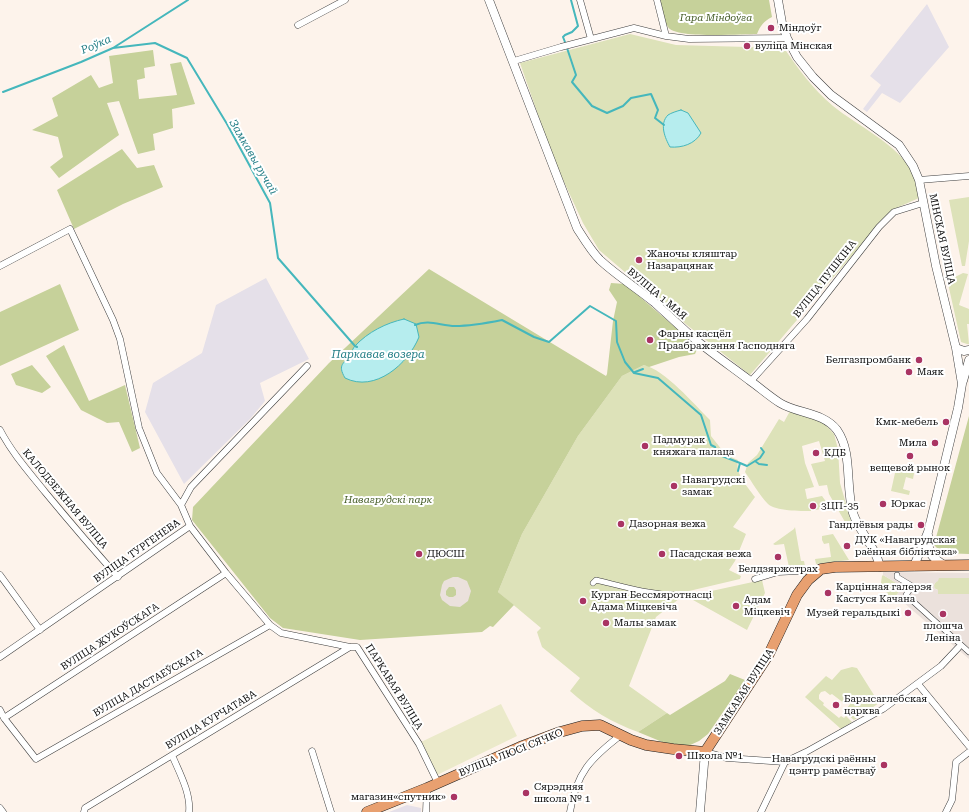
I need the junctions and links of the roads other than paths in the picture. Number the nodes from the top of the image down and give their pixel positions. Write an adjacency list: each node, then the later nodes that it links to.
1 (345, 0): 6 (street)
2 (489, 0): 10 (street, ВУЛІЦА 1 МАЯ)
3 (580, 0): 9 (street)
4 (657, 0): 7 (street)
5 (778, 0): 8 (street, МІНСКАЯ ВУЛІЦА)
6 (298, 25)
7 (666, 36): 8 (street); 9 (street)
8 (787, 38): 12 (street, МІНСКАЯ ВУЛІЦА)
9 (592, 39): 10 (street)
10 (514, 60): 19 (street, ВУЛІЦА 1 МАЯ)
11 (969, 176): 12 (street)
12 (919, 180): 13 (street, МІНСКАЯ ВУЛІЦА)
13 (923, 202): 15 (street, МІНСКАЯ ВУЛІЦА); 19 (street, ВУЛІЦА ПУШКІНА)
14 (0, 266): 22 (street)
15 (956, 348): 16 (street); 20 (street, МІНСКАЯ ВУЛІЦА)
16 (969, 350)
17 (969, 360): 20 (street)
18 (307, 366): 22 (street, ВУЛІЦА ТУРГЕНЕВА)
19 (751, 381): 27 (street, ВУЛІЦА 1 МАЯ)
20 (962, 384): 24 (street, МІНСКАЯ ВУЛІЦА)
21 (0, 430): 33 (street, КАЛОДЗЕЖНАЯ ВУЛІЦА)
22 (181, 505): 23 (street, ВУЛІЦА ТУРГЕНЕВА)
23 (190, 526): 30 (street, ПАРКАВАЯ ВУЛІЦА); 33 (street, ВУЛІЦА ТУРГЕНЕВА)
24 (928, 532): 25 (street, МІНСКАЯ ВУЛІЦА); 28 (street, МІНСКАЯ ВУЛІЦА)
25 (944, 565): 26 (main road); 28 (main road)
26 (969, 565)
27 (880, 566): 28 (main road); 29 (main road)
28 (914, 566)
29 (820, 570): 34 (street); 49 (main road, ЗАМКАВАЯ ВУЛІЦА)
30 (226, 573): 37 (street, ПАРКАВАЯ ВУЛІЦА); 45 (street, ВУЛІЦА ЖУКОЎСКАГА)
31 (897, 574): 41 (street)
32 (0, 575): 38 (street)
33 (118, 577): 38 (street, ВУЛІЦА ТУРГЕНЕВА)
34 (755, 578)
35 (593, 583): 36 (street)
36 (678, 595)
37 (270, 625): 39 (street, ПАРКАВАЯ ВУЛІЦА); 45 (street, ВУЛІЦА ДАСТАЕЎСКАГА)
38 (40, 630): 42 (street, ВУЛІЦА ТУРГЕНЕВА)
39 (350, 647): 51 (street, ВУЛІЦА КУРЧАТАВА); 53 (street, ПАРКАВАЯ ВУЛІЦА)
40 (958, 648): 43 (street)
41 (969, 652)
42 (0, 657)
43 (918, 684): 47 (street); 52 (street)
44 (0, 710): 45 (street)
45 (4, 718)
46 (621, 735): 49 (main road, ВУЛІЦА ЛЮСІ СЯЧКО); 53 (main road, ВУЛІЦА ЛЮСІ СЯЧКО); 62 (street)
47 (969, 746)
48 (312, 751): 59 (street)
49 (705, 752): 52 (street); 63 (street)
50 (969, 752): 65 (street)
51 (172, 755): 57 (street, ВУЛІЦА КУРЧАТАВА); 58 (street)
52 (785, 762): 64 (street)
53 (438, 783): 54 (main road, ВУЛІЦА ЛЮСІ СЯЧКО)
54 (426, 788): 60 (main road, ВУЛІЦА ЛЮСІ СЯЧКО); 61 (street)
55 (0, 808): 56 (street)
56 (3, 812)
57 (84, 812)
58 (188, 812)
59 (332, 812)
60 (367, 812)
61 (426, 812)
62 (570, 812)
63 (700, 812)
64 (761, 812)
65 (946, 812)

